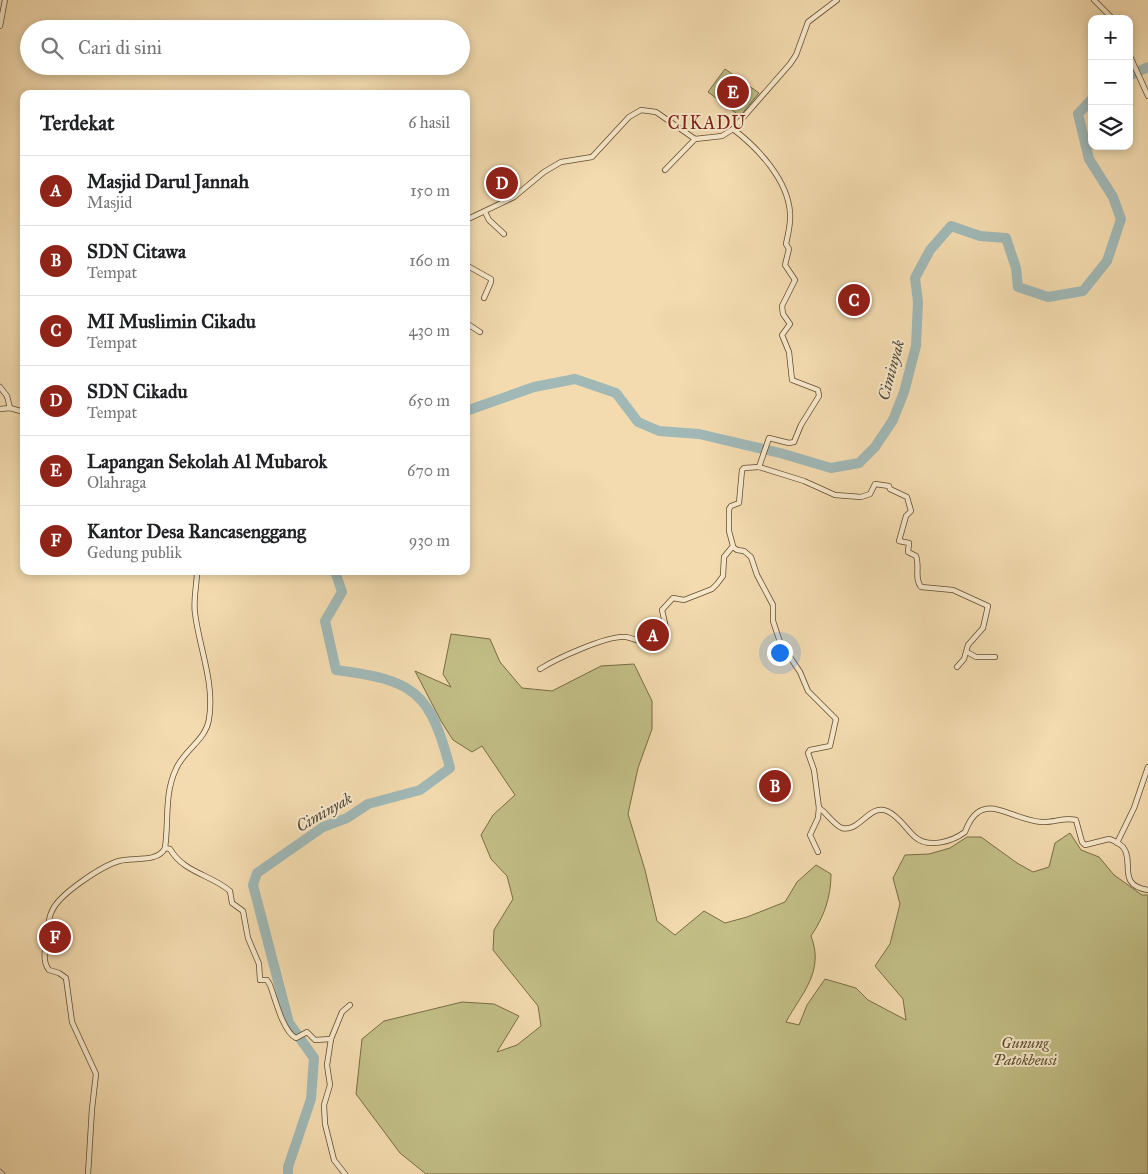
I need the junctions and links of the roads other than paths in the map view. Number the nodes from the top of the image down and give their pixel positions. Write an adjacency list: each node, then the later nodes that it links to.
1 (5, 0): 5 (street)
2 (837, 0): 8 (street)
3 (1094, 0): 4 (street)
4 (1109, 15)
5 (0, 26)
6 (1132, 60): 7 (street)
7 (1148, 96)
8 (733, 130): 9 (street); 22 (street)
9 (695, 139): 10 (street); 11 (street)
10 (665, 170)
11 (486, 212): 12 (street); 13 (street)
12 (470, 218)
13 (504, 234)
14 (470, 267): 15 (street)
15 (484, 298)
16 (470, 326): 17 (street)
17 (480, 332)
18 (0, 387): 19 (street)
19 (10, 408): 20 (street); 21 (street)
20 (0, 409)
21 (20, 411)
22 (759, 467): 23 (street); 25 (street)
23 (733, 547): 28 (street); 30 (street)
24 (197, 575): 32 (street)
25 (966, 652): 26 (street); 27 (street)
26 (995, 657)
27 (956, 667)
28 (540, 669)
29 (1148, 767): 31 (street)
30 (819, 808): 31 (street); 33 (street)
31 (1117, 844): 34 (street)
32 (165, 848): 36 (street); 37 (street)
33 (818, 852)
34 (1148, 890)
35 (350, 1005): 36 (street)
36 (331, 1039): 38 (street)
37 (88, 1174)
38 (345, 1174)

